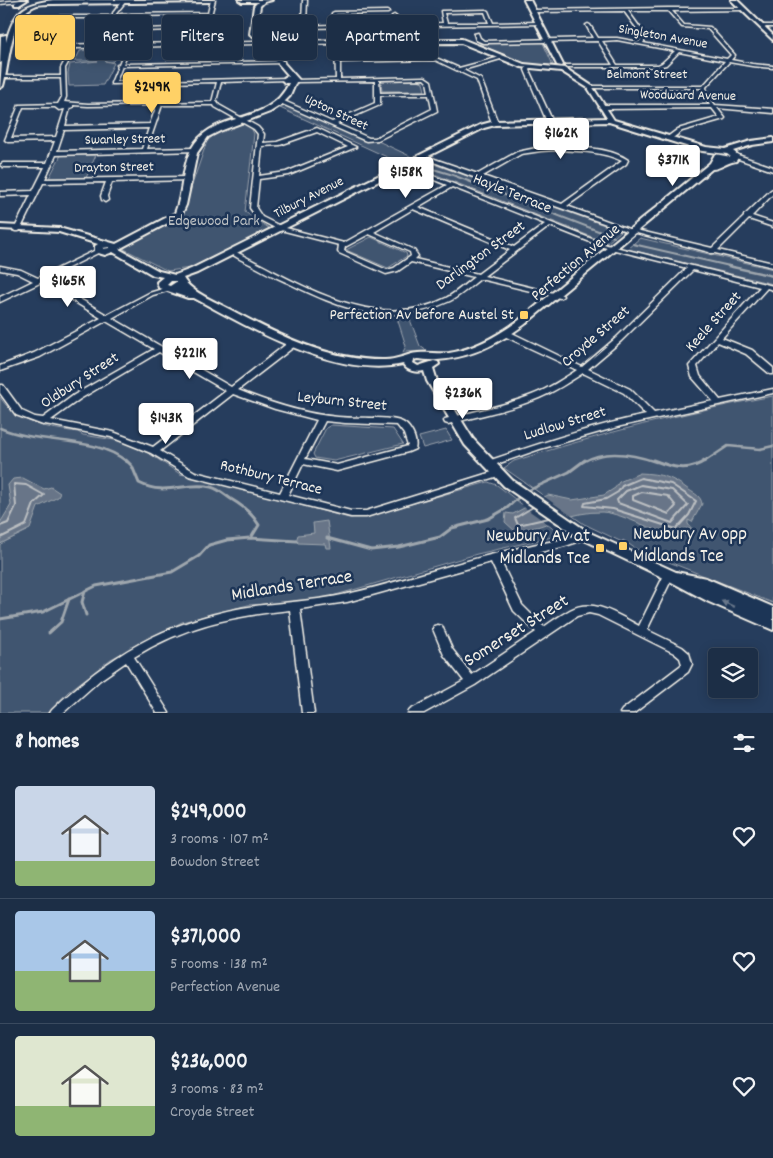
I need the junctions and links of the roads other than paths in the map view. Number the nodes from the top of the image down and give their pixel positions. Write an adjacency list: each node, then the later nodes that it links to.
1 (211, 0): 8 (street); 18 (street)
2 (242, 0): 9 (street)
3 (269, 0): 9 (street)
4 (305, 0): 22 (street)
5 (527, 0): 15 (street)
6 (734, 0): 13 (street)
7 (37, 1): 8 (street); 11 (street); 53 (street)
8 (124, 1): 19 (street)
9 (258, 1): 21 (street)
10 (2, 2): 11 (street)
11 (20, 2): 42 (street)
12 (668, 9): 13 (street); 14 (street); 44 (street)
13 (744, 9): 31 (street)
14 (625, 10): 15 (street); 37 (street)
15 (533, 11): 25 (street)
16 (374, 12): 17 (street); 23 (street); 24 (street)
17 (387, 12)
18 (209, 14): 20 (street)
19 (117, 15)
20 (130, 15)
21 (256, 15)
22 (304, 15)
23 (334, 15)
24 (374, 15)
25 (539, 23): 26 (street); 35 (street)
26 (492, 24): 28 (street); 29 (street)
27 (438, 25): 28 (street)
28 (445, 25): 29 (street)
29 (473, 25): 35 (street, Singleton Avenue)
30 (588, 25): 34 (street)
31 (761, 26): 32 (street); 33 (street)
32 (773, 26)
33 (773, 38)
34 (598, 39): 35 (street, Singleton Avenue); 37 (street, Singleton Avenue); 47 (street)
35 (548, 40): 49 (street)
36 (438, 41): 39 (street)
37 (640, 43): 38 (street, Singleton Avenue)
38 (678, 51): 44 (street, Singleton Avenue); 47 (street)
39 (502, 57): 48 (street); 51 (street)
40 (67, 60): 52 (street)
41 (121, 60): 46 (street)
42 (0, 61)
43 (338, 61): 51 (street); 54 (street)
44 (728, 61): 50 (street, Singleton Avenue); 60 (street)
45 (282, 62): 46 (street); 56 (street)
46 (119, 65): 57 (street, Upton Street)
47 (616, 66): 49 (street)
48 (528, 67): 49 (street); 75 (street)
49 (564, 67): 59 (street)
50 (773, 67)
51 (460, 69): 76 (street)
52 (62, 77): 53 (street); 63 (street)
53 (1, 78): 58 (street)
54 (338, 79): 55 (street, Upton Street); 56 (street, Upton Street)
55 (377, 79): 61 (street, Upton Street); 62 (street)
56 (290, 80): 57 (street, Upton Street); 64 (street)
57 (218, 82): 65 (street)
58 (0, 86)
59 (590, 86): 60 (street, Belmont Street); 70 (street)
60 (704, 87): 69 (street)
61 (432, 93): 62 (street); 77 (street, Upton Street)
62 (379, 94): 77 (street)
63 (64, 97): 67 (street); 68 (street)
64 (282, 102): 73 (street); 77 (street, Upton Street)
65 (215, 103): 66 (street); 73 (street)
66 (160, 104): 68 (street); 78 (street)
67 (59, 106): 68 (street); 72 (street); 80 (street)
68 (69, 106): 72 (street)
69 (714, 106): 70 (street, Woodward Avenue); 71 (street, Woodward Avenue); 81 (street)
70 (602, 107): 74 (street)
71 (773, 112)
72 (64, 116): 79 (street)
73 (243, 120): 83 (street); 84 (street)
74 (610, 120): 75 (street, Tilbury Avenue); 81 (street, Tilbury Avenue)
75 (550, 122): 76 (street, Tilbury Avenue)
76 (495, 123): 88 (street, Tilbury Avenue)
77 (333, 124)
78 (152, 126): 79 (street); 85 (street)
79 (62, 128): 80 (street)
80 (60, 138): 86 (street)
81 (668, 138): 87 (street, Tilbury Avenue)
82 (773, 141): 87 (street, Perfection Avenue)
83 (260, 145): 94 (street); 94 (street)
84 (195, 150): 85 (street, Swanley Street); 95 (street)
85 (144, 151): 86 (street, Swanley Street)
86 (54, 153): 89 (street)
87 (726, 155): 92 (street); 112 (street, Perfection Avenue)
88 (421, 156): 91 (street, Tilbury Avenue); 93 (street)
89 (49, 164): 90 (street); 97 (street)
90 (3, 166)
91 (403, 166): 98 (street, Hayle Terrace); 110 (street, Tilbury Avenue)
92 (773, 169)
93 (478, 177): 104 (street); 104 (street)
94 (256, 178): 110 (street)
95 (187, 179): 96 (street, Drayton Street); 114 (street)
96 (110, 180): 97 (street, Drayton Street); 102 (street)
97 (41, 181): 100 (street)
98 (452, 186): 103 (street); 106 (street, Hayle Terrace)
99 (773, 191): 105 (street)
100 (35, 193): 101 (street); 109 (street)
101 (0, 194)
102 (105, 200)
103 (413, 207): 111 (street); 116 (street)
104 (562, 207): 112 (street)
105 (746, 216): 107 (street); 118 (street)
106 (549, 224): 115 (street, Hayle Terrace); 116 (street, Darlington Street)
107 (773, 224)
108 (0, 228): 109 (street)
109 (18, 228): 114 (street)
110 (280, 228): 113 (street); 117 (street, Tilbury Avenue)
111 (369, 232): 113 (street); 119 (street)
112 (634, 232): 115 (street, Perfection Avenue); 118 (street)
113 (345, 245): 119 (street)
114 (107, 248): 124 (street); 125 (street); 126 (street)
115 (613, 249): 122 (street, Hayle Terrace); 128 (street, Perfection Avenue)
116 (514, 250): 123 (street, Darlington Street)
117 (232, 252): 123 (street, Darlington Street); 125 (street, Tilbury Avenue)
118 (712, 252): 120 (street)
119 (411, 260): 123 (street)
120 (773, 265)
121 (0, 268): 124 (street, Leyburn Street)
122 (690, 269): 127 (street, Hayle Terrace); 138 (street, Croyde Street)
123 (478, 277): 128 (street)
124 (40, 280): 129 (street); 130 (street, Leyburn Street)
125 (178, 280): 126 (street, Tilbury Avenue); 133 (street)
126 (166, 286): 130 (street); 133 (street)
127 (769, 287): 132 (street, Keele Street)
128 (557, 296): 131 (street, Perfection Avenue)
129 (0, 300)
130 (106, 318): 134 (street, Leyburn Street); 137 (street)
131 (509, 335): 135 (street, Perfection Avenue); 138 (street)
132 (717, 339): 139 (street); 143 (street, Keele Street)
133 (290, 346): 136 (street); 141 (street)
134 (159, 349): 141 (street, Leyburn Street); 147 (street, Oldbury Street)
135 (428, 363): 136 (street, Perfection Avenue); 146 (street)
136 (412, 365): 146 (street)
137 (0, 369)
138 (583, 369): 144 (street); 146 (street, Croyde Street)
139 (773, 372)
140 (0, 388): 147 (street, Rothbury Terrace)
141 (232, 391): 145 (street, Leyburn Street); 148 (street)
142 (773, 391): 143 (street, Ludlow Street)
143 (717, 401): 144 (street, Ludlow Street)
144 (651, 415): 150 (street, Ludlow Street)
145 (322, 418): 149 (street); 149 (street, Leyburn Street)
146 (451, 420): 150 (street)
147 (43, 422): 148 (street, Rothbury Terrace)
148 (154, 451): 151 (street, Rothbury Terrace)
149 (300, 462): 151 (street)
150 (490, 470): 151 (street, Rothbury Terrace); 152 (street)
151 (283, 495)
152 (584, 535): 153 (street, Midlands Terrace); 154 (street)
153 (494, 558): 155 (street, Midlands Terrace); 160 (street)
154 (669, 574): 156 (street); 157 (street, one-way to 154); 159 (street)
155 (296, 607): 161 (street, Midlands Terrace); 165 (street)
156 (773, 613)
157 (773, 624)
158 (438, 629): 162 (street)
159 (641, 631): 160 (street, Somerset Street); 167 (street, Somerset Street)
160 (542, 634): 162 (street, Somerset Street)
161 (127, 655): 163 (street, Midlands Terrace); 164 (street)
162 (471, 682): 166 (street, Somerset Street)
163 (56, 713)
164 (163, 713)
165 (308, 713)
166 (414, 713)
167 (626, 713)

